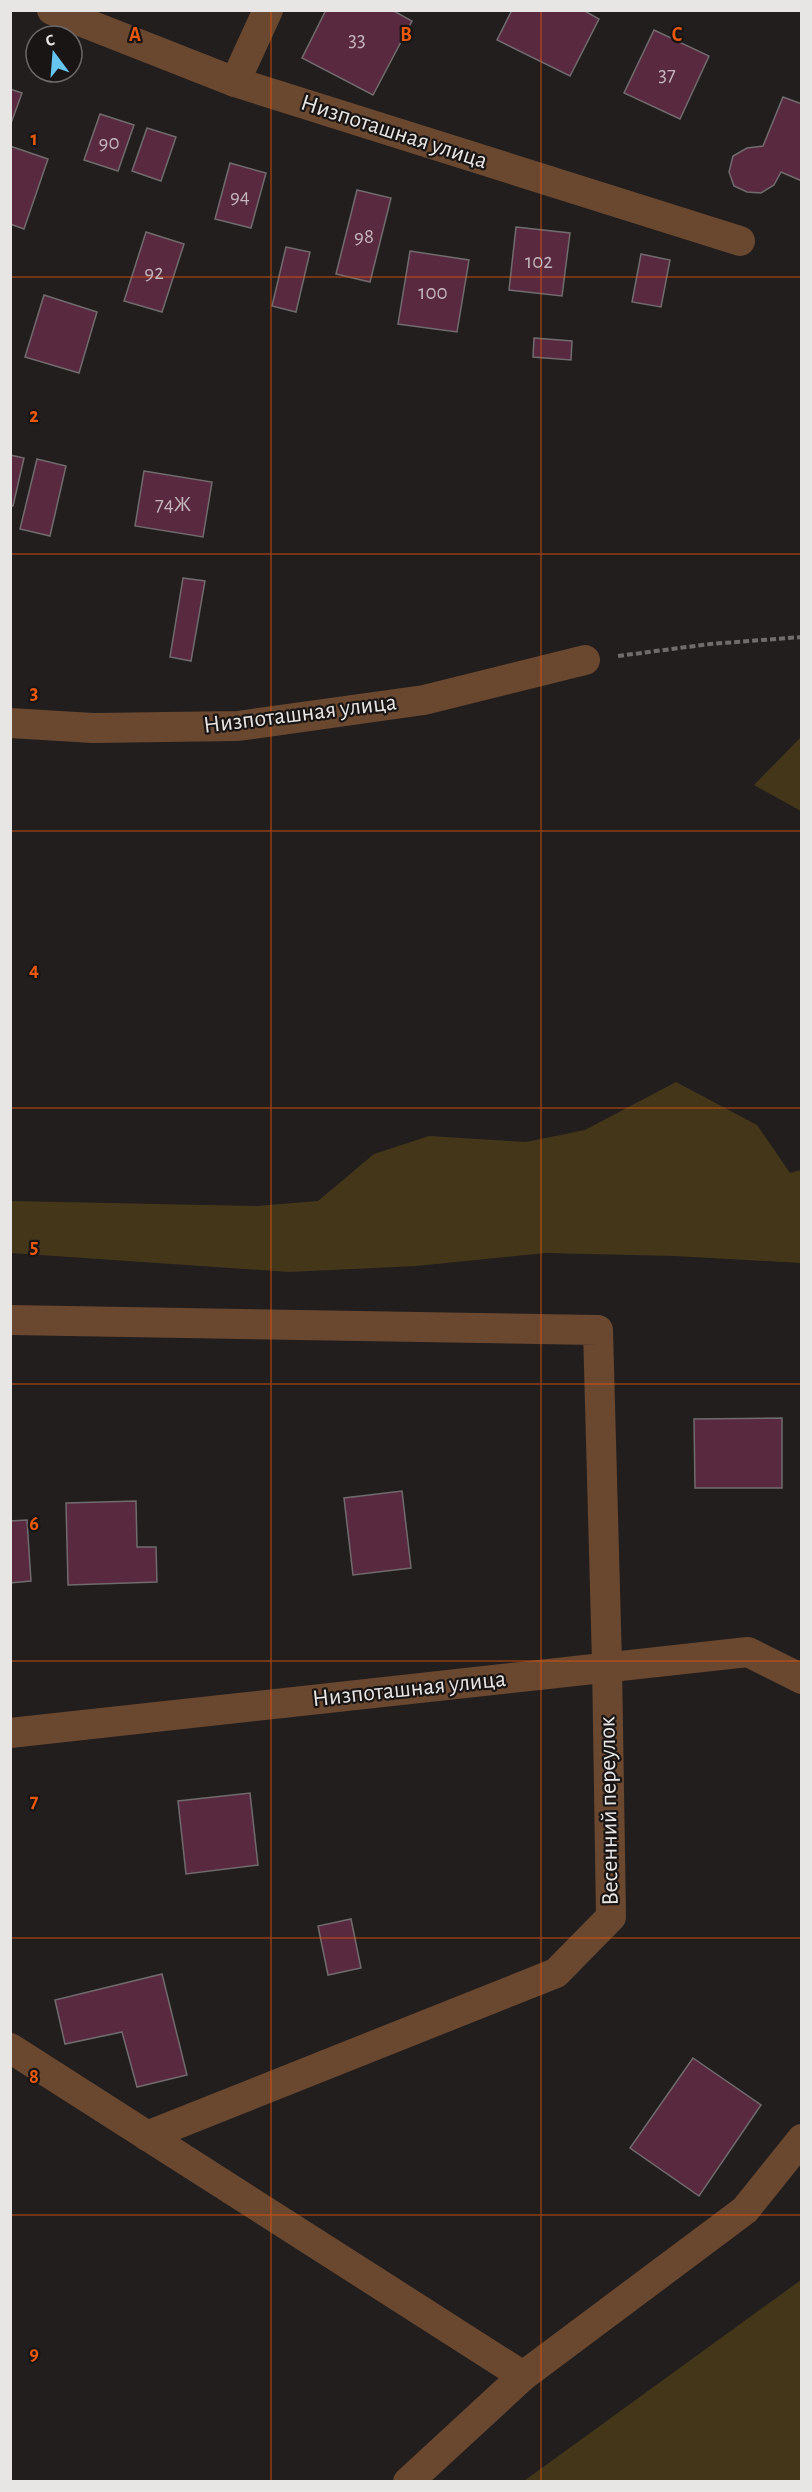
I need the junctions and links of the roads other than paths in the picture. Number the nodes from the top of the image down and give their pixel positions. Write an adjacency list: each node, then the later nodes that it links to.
1 (52, 10): 3 (street, Низпоташная улица)
2 (268, 10): 3 (street)
3 (235, 82): 4 (street, Низпоташная улица)
4 (740, 241)
5 (585, 660): 6 (street, Низпоташная улица)
6 (10, 723)
7 (10, 1320): 8 (street, Весенний переулок)
8 (607, 1668): 9 (street, Низпоташная улица); 10 (street, Низпоташная улица); 12 (street, Весенний переулок)
9 (801, 1679)
10 (10, 1733)
11 (10, 2048): 12 (street)
12 (147, 2136): 14 (street)
13 (801, 2139): 14 (street)
14 (523, 2376): 15 (street)
15 (408, 2481)

